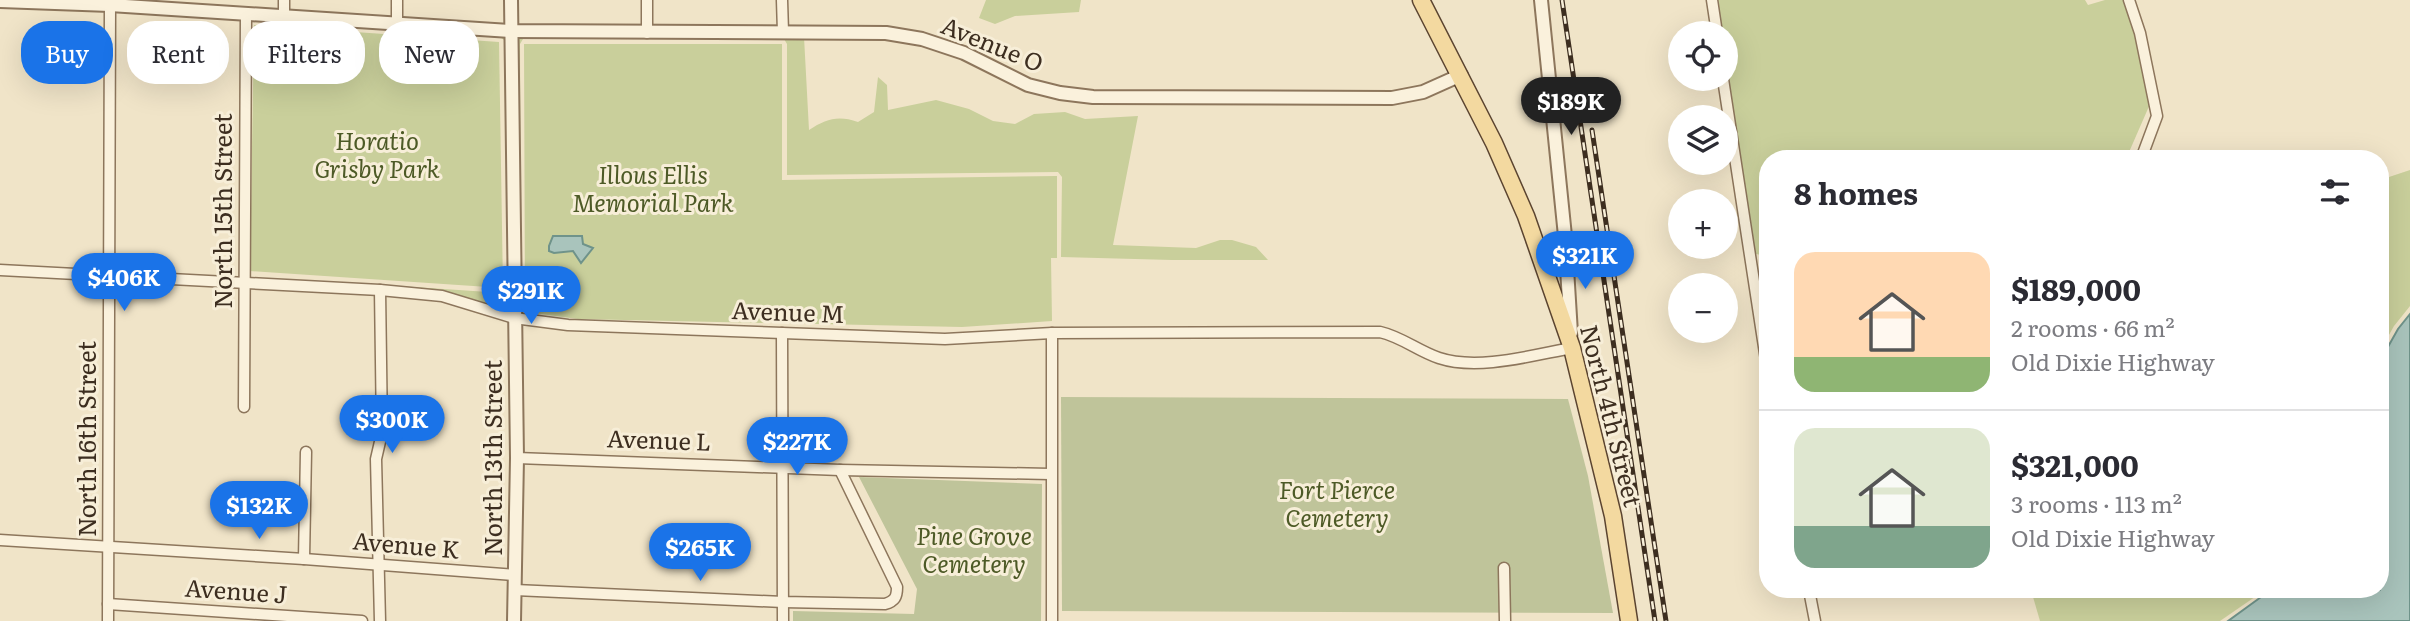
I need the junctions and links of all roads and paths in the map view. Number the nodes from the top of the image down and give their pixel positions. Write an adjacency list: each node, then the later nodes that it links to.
1 (284, 0): 14 (street)
2 (397, 0): 15 (street)
3 (511, 0): 19 (street, North 13th Street)
4 (647, 0): 21 (street)
5 (782, 0): 20 (street)
6 (1421, 0): 22 (main road, North 4th Street)
7 (1541, 0): 25 (street)
8 (1712, 0): 16 (street)
9 (2129, 0): 24 (street)
10 (0, 1): 12 (street, Avenue O)
11 (169, 4): 12 (street, Avenue O); 13 (street, Avenue O)
12 (110, 5): 28 (street, North 16th Street)
13 (246, 14): 14 (street, Avenue O); 29 (street, North 15th Street)
14 (284, 17): 17 (street, Avenue O)
15 (397, 21)
16 (1715, 21)
17 (379, 24)
18 (479, 30): 19 (street, Avenue O)
19 (512, 32): 21 (street, Avenue O); 32 (street, North 13th Street)
20 (783, 32): 21 (street, Avenue O); 22 (street, Avenue O)
21 (646, 33)
22 (1461, 75): 26 (main road, North 4th Street)
23 (1725, 91): 31 (street)
24 (2144, 150)
25 (1565, 236): 26 (street); 35 (street)
26 (1539, 253): 35 (main road, North 4th Street)
27 (0, 270): 28 (street, Avenue M)
28 (108, 277): 29 (street, Avenue M); 43 (street, North 16th Street)
29 (244, 284): 30 (street, Avenue M); 36 (street, North 15th Street)
30 (380, 290): 32 (street, Avenue M); 45 (street)
31 (1759, 307)
32 (514, 318): 33 (street, Avenue M); 38 (street, North 13th Street)
33 (782, 333): 34 (street, Avenue M); 39 (street)
34 (1052, 333): 35 (street, Avenue M); 41 (street)
35 (1572, 348): 59 (main road, North 4th Street)
36 (244, 407)
37 (306, 452): 44 (street)
38 (517, 458): 39 (street, Avenue L); 47 (street, North 13th Street)
39 (782, 467): 40 (street, Avenue L); 50 (street)
40 (840, 470): 41 (street, Avenue L); 50 (street)
41 (1050, 474): 57 (street)
42 (0, 540): 43 (street, Avenue K)
43 (109, 548): 44 (street, Avenue K); 51 (street, North 16th Street)
44 (304, 559): 45 (street, Avenue K)
45 (377, 564): 47 (street, Avenue K); 54 (street)
46 (1504, 568): 58 (street)
47 (515, 575): 48 (street, North 13th Street)
48 (515, 590): 50 (street); 55 (street, North 13th Street)
49 (1811, 598): 60 (street)
50 (783, 602): 56 (street)
51 (108, 604): 52 (street, North 16th Street); 53 (street, Avenue J)
52 (108, 621)
53 (362, 621)
54 (380, 621)
55 (514, 621)
56 (783, 621)
57 (1052, 621)
58 (1506, 621)
59 (1629, 621)
60 (1815, 621)

